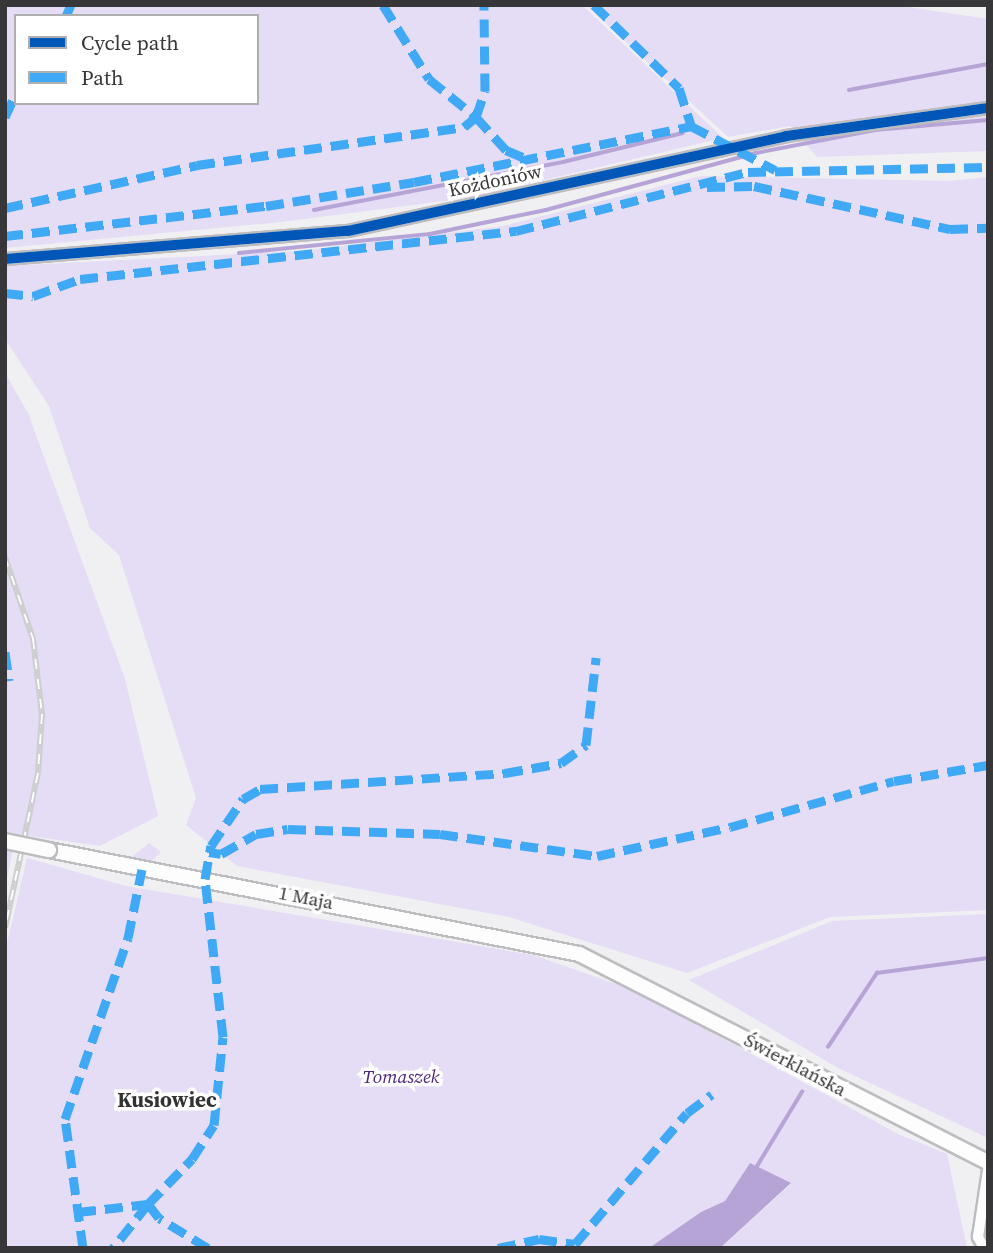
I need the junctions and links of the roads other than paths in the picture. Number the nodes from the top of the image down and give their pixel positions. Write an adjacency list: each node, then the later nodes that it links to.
1 (988, 108): 2 (street, Kożdoniów)
2 (5, 259)
3 (5, 841): 4 (main road, 1 Maja, bridge)
4 (605, 964): 5 (main road, Świerklańska)
5 (988, 1162)
6 (988, 1170): 7 (street)
7 (984, 1248)

